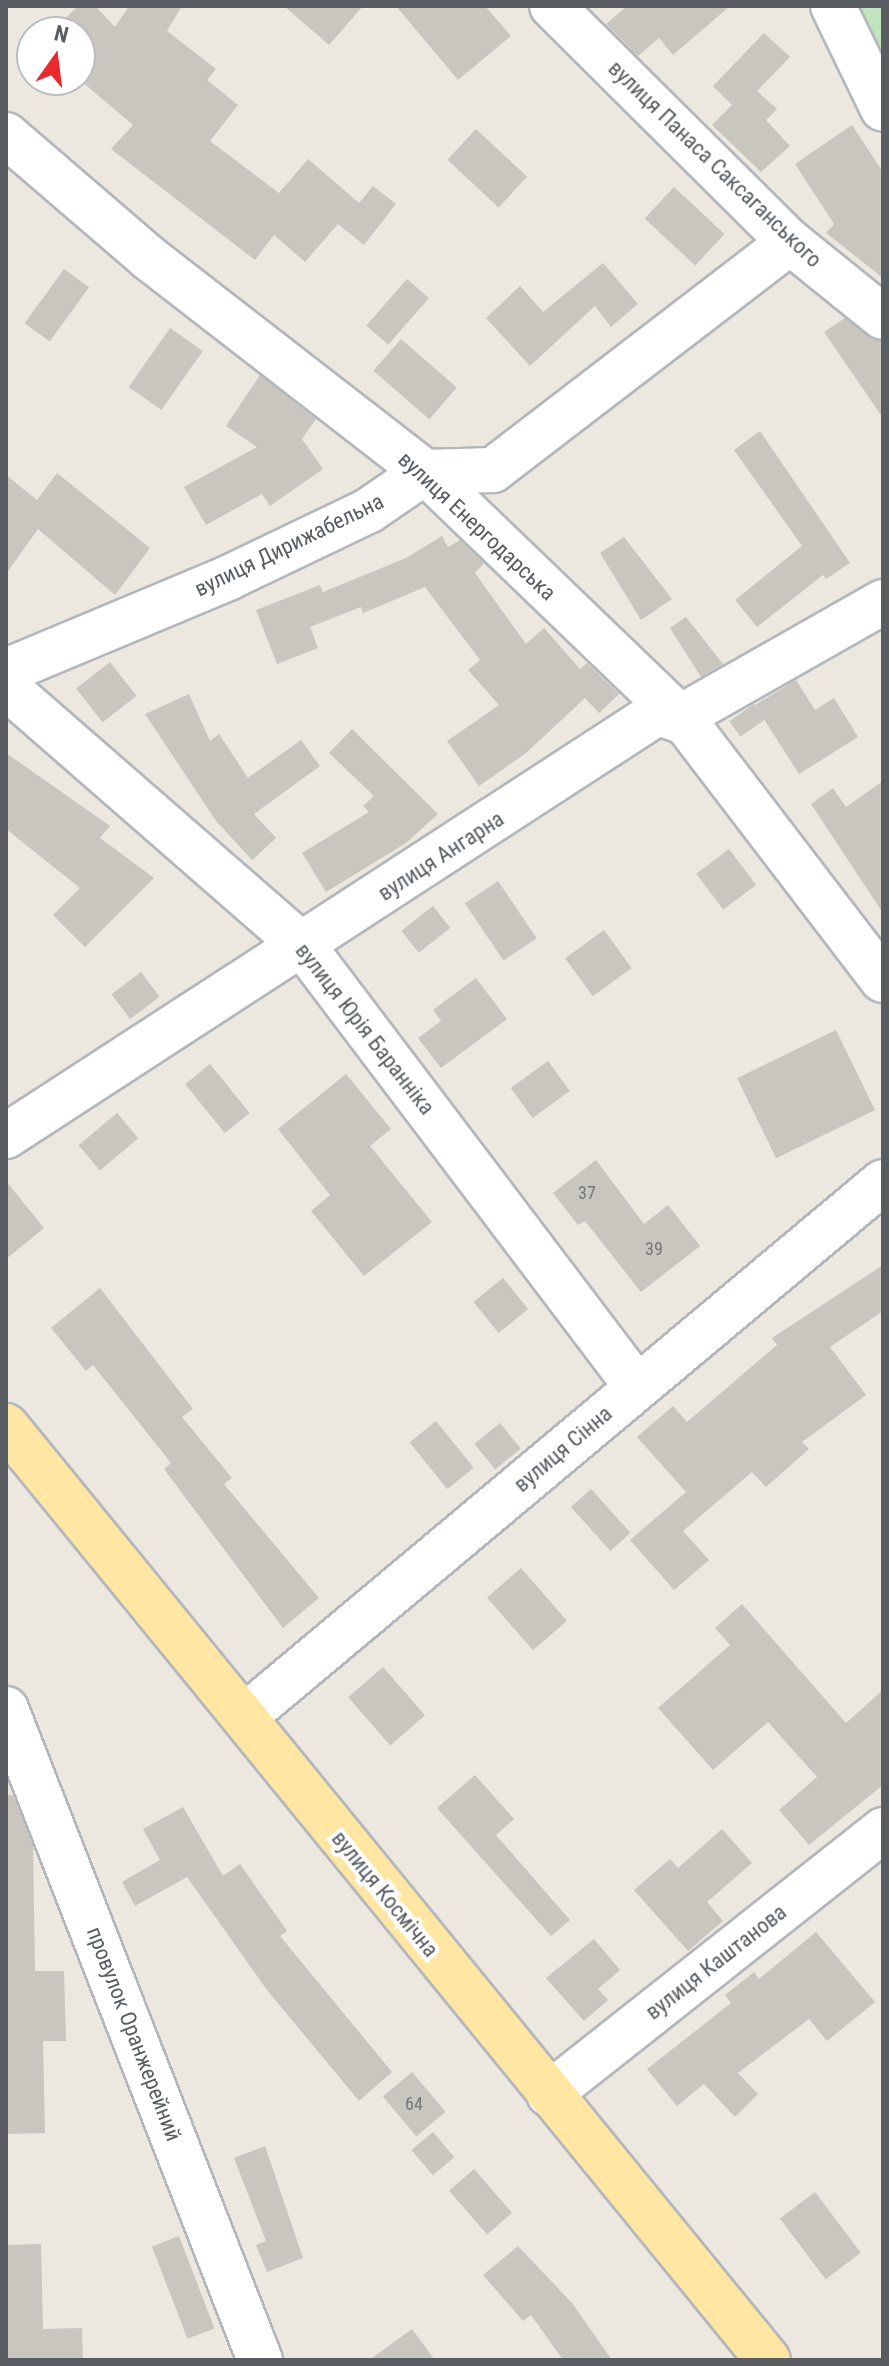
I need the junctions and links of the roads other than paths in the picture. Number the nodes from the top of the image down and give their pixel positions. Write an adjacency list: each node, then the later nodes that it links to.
1 (552, 6): 5 (street, вулиця Панаса Саксаганського)
2 (833, 6): 3 (street)
3 (883, 109)
4 (6, 135): 7 (street, вулиця Енергодарська)
5 (790, 242): 6 (street, вулиця Панаса Саксаганського); 7 (street)
6 (883, 317)
7 (425, 472): 9 (street, вулиця Дирижабельна); 11 (street, вулиця Енергодарська)
8 (883, 602): 11 (street, вулиця Ангарна)
9 (6, 671)
10 (6, 687): 12 (street, вулиця Юрія Баранніка)
11 (677, 719): 12 (street, вулиця Ангарна); 13 (street, вулиця Енергодарська)
12 (304, 947): 14 (street, вулиця Ангарна); 16 (street, вулиця Юрія Баранніка)
13 (883, 980)
14 (6, 1136)
15 (883, 1182): 16 (street, вулиця Сінна)
16 (637, 1387): 19 (street, вулиця Сінна)
17 (6, 1426): 19 (main road, вулиця Космічна)
18 (6, 1709): 22 (street, провулок Оранжерейний)
19 (244, 1717): 21 (main road, вулиця Космічна)
20 (883, 1830): 21 (street, вулиця Каштанова)
21 (549, 2094): 23 (main road, вулиця Космічна)
22 (260, 2360)
23 (768, 2360)

